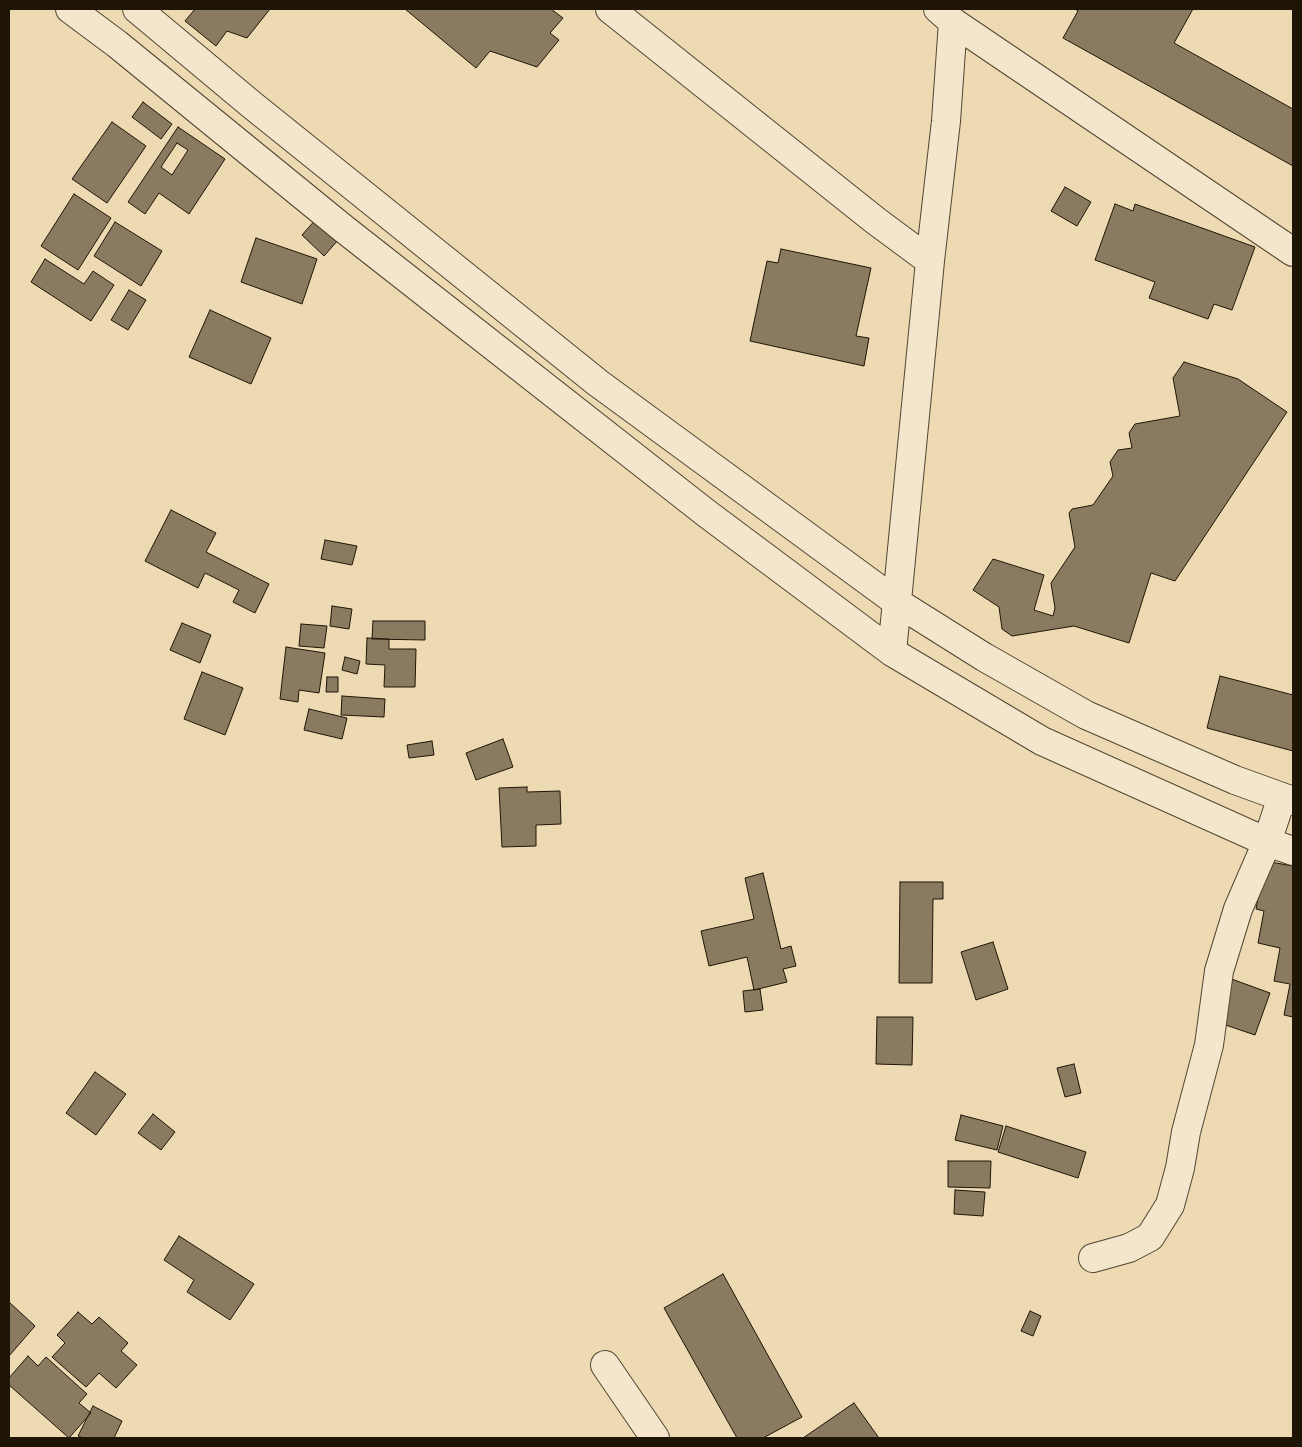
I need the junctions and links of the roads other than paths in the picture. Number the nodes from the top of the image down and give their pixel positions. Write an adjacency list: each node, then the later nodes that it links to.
1 (70, 9): 5 (street)
2 (610, 9): 7 (street)
3 (142, 10): 5 (street); 8 (street)
4 (945, 16): 6 (street); 7 (street)
5 (117, 44): 9 (street)
6 (1293, 252)
7 (930, 261): 8 (street)
8 (898, 603): 9 (street); 10 (street)
9 (892, 652): 11 (street)
10 (1288, 799): 11 (street)
11 (1267, 842): 12 (street); 13 (street)
12 (1293, 850)
13 (1093, 1258)
14 (604, 1365): 15 (street)
15 (655, 1438)

